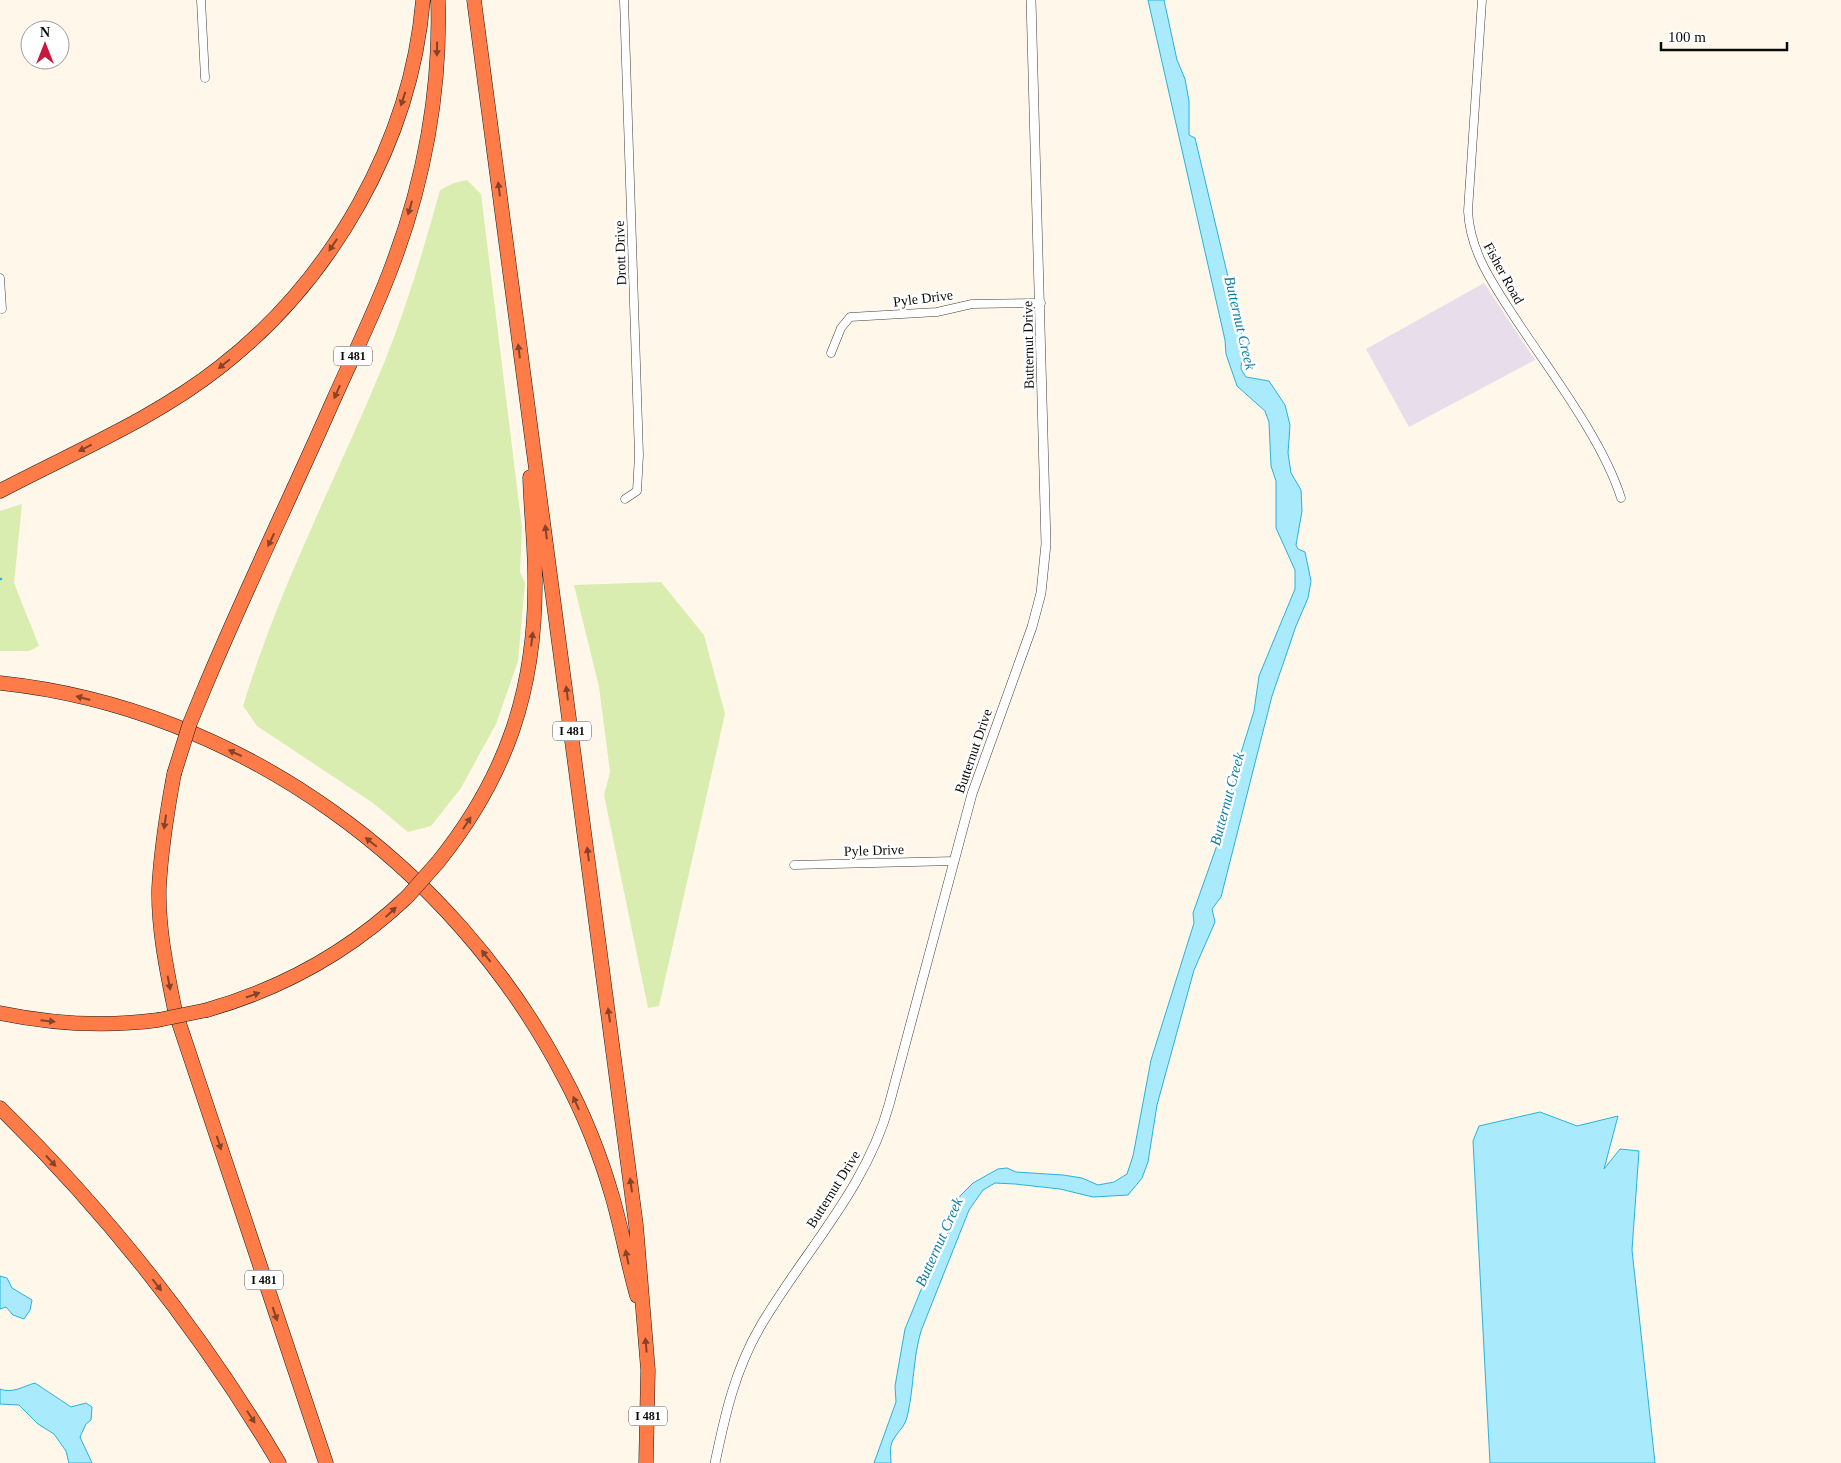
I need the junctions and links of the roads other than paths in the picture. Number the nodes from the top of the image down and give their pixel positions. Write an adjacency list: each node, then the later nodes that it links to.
1 (202, 0): 8 (street)
2 (423, 0): 14 (highway, one-way to 14)
3 (438, 0): 24 (highway, I 481, one-way to 24, bridge)
4 (474, 0): 13 (highway, I 481, one-way to 4)
5 (624, 0): 16 (street, Drott Drive)
6 (1031, 0): 10 (street, Butternut Drive)
7 (1482, 0): 15 (street, Fisher Road)
8 (205, 78)
9 (0, 278): 11 (street)
10 (1041, 303): 12 (street, Pyle Drive); 18 (street, Butternut Drive)
11 (2, 309)
12 (831, 353)
13 (525, 399): 20 (highway, one-way to 13, bridge); 22 (highway, I 481, one-way to 13)
14 (0, 491)
15 (1621, 498)
16 (625, 499)
17 (0, 683): 22 (highway, one-way to 17)
18 (954, 861): 19 (street, Pyle Drive); 26 (street, Butternut Drive)
19 (794, 865)
20 (0, 1013)
21 (0, 1108): 23 (highway, one-way to 23)
22 (644, 1321): 25 (highway, I 481, one-way to 22)
23 (279, 1463)
24 (326, 1463)
25 (646, 1463)
26 (715, 1463)

